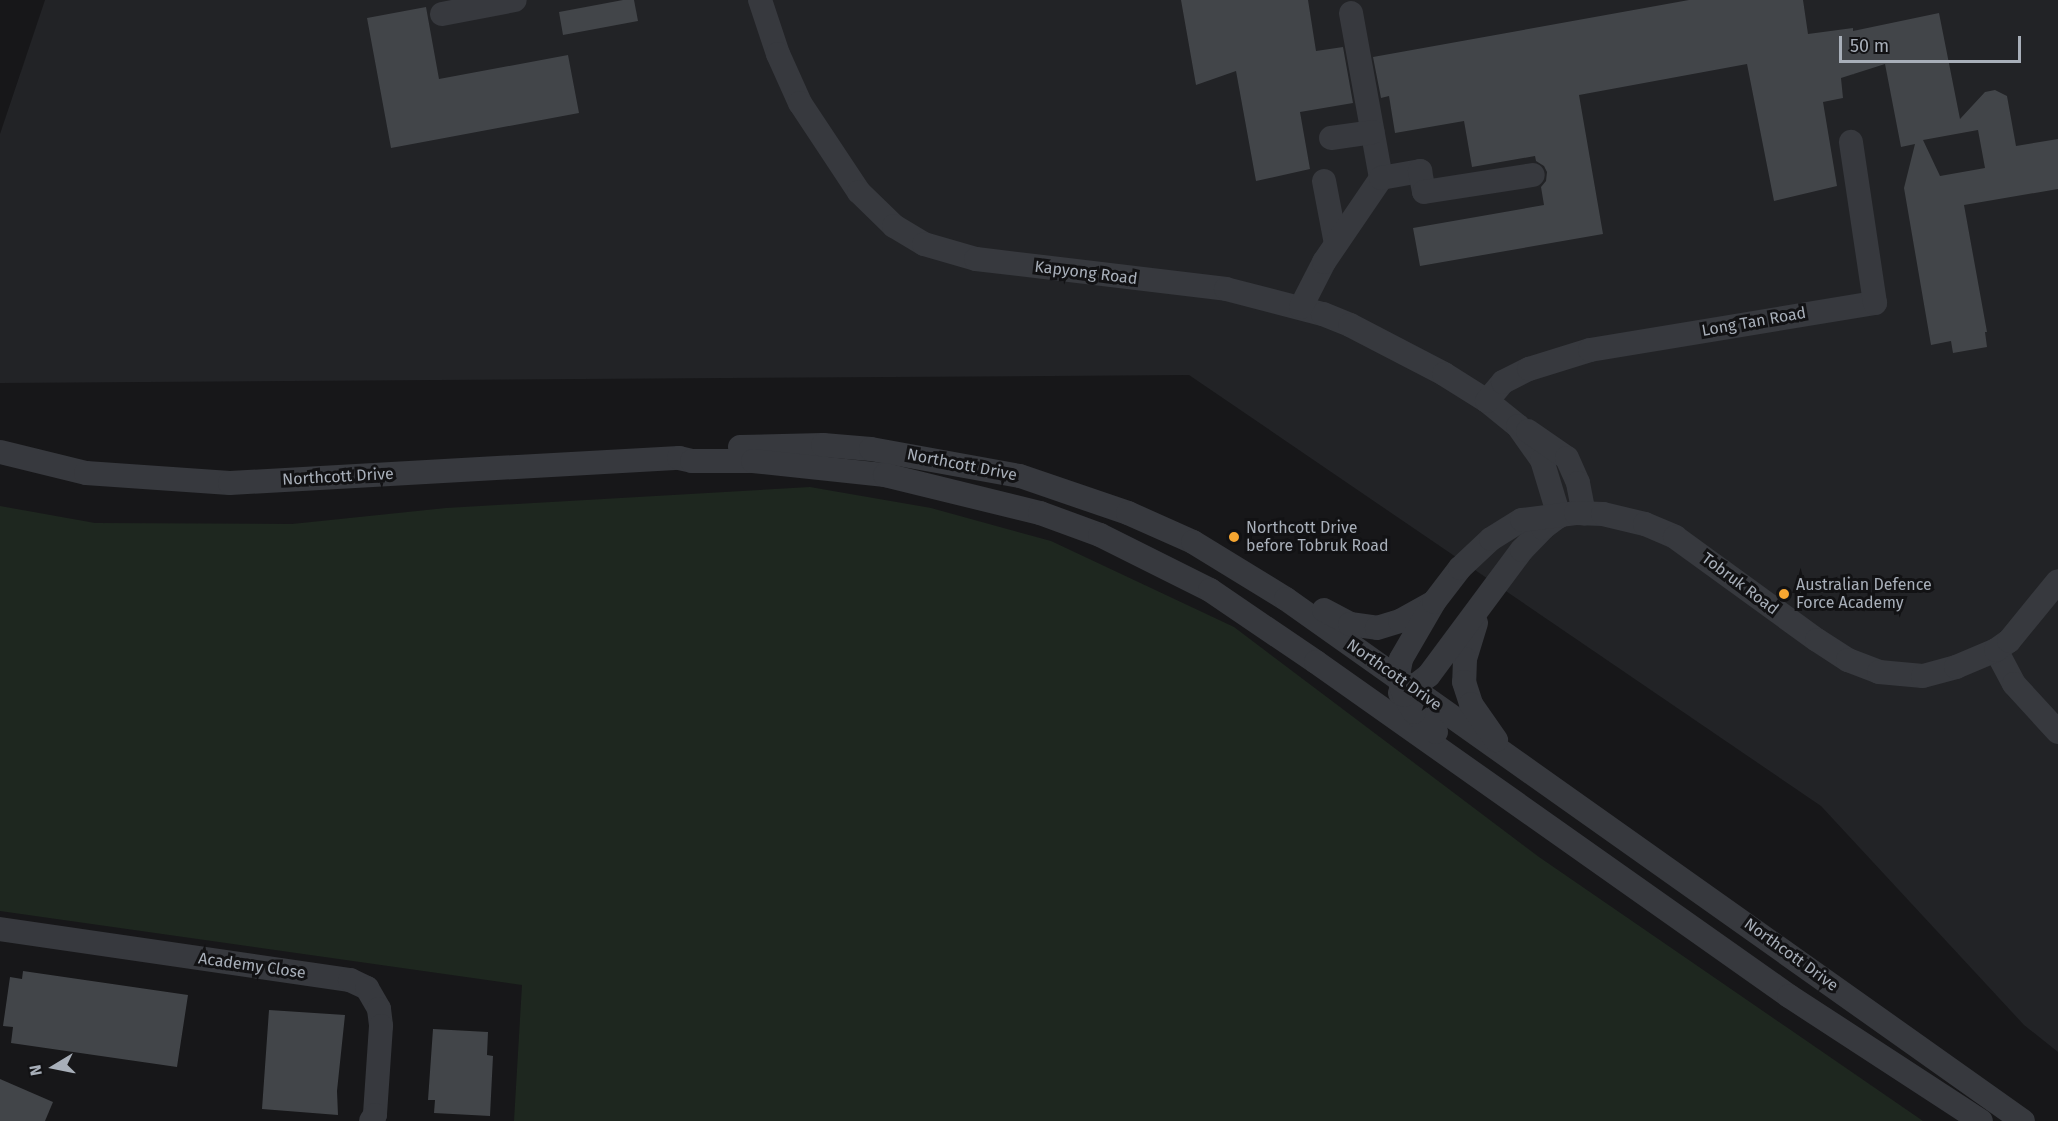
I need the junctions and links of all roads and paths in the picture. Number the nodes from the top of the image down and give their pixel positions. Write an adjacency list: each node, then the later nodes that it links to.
1 (515, 0): 4 (street)
2 (760, 0): 12 (street, Kapyong Road)
3 (1352, 13): 5 (street)
4 (442, 14)
5 (1373, 132): 6 (street); 9 (street)
6 (1331, 138)
7 (1851, 142): 13 (street, Long Tan Road)
8 (1533, 175): 9 (street)
9 (1381, 178): 11 (street)
10 (1324, 181): 11 (street)
11 (1336, 244): 12 (street)
12 (1300, 307): 13 (street, Kapyong Road)
13 (1487, 401): 14 (street, Kapyong Road)
14 (1518, 426): 18 (street, Kapyong Road); 19 (street, Kapyong Road)
15 (0, 452): 16 (street, Northcott Drive)
16 (680, 458): 17 (street, Northcott Drive); 25 (street, Northcott Drive)
17 (1109, 505): 21 (street); 24 (street, Northcott Drive)
18 (1584, 513): 19 (street, Tobruk Road); 23 (street, Tobruk Road)
19 (1559, 516): 21 (street, Tobruk Road); 22 (street)
20 (2058, 581): 23 (street, Tobruk Road)
21 (1434, 602): 24 (street, Tobruk Road)
22 (1482, 604): 24 (street); 27 (street)
23 (1996, 650): 26 (street)
24 (1405, 686): 25 (street); 27 (street, Northcott Drive); 28 (street)
25 (1352, 687): 28 (street, Northcott Drive)
26 (2058, 732)
27 (1507, 755): 32 (street, Northcott Drive)
28 (1465, 767): 31 (street, Northcott Drive)
29 (0, 929): 30 (street, Academy Close)
30 (371, 1121)
31 (1981, 1121)
32 (2023, 1121)

